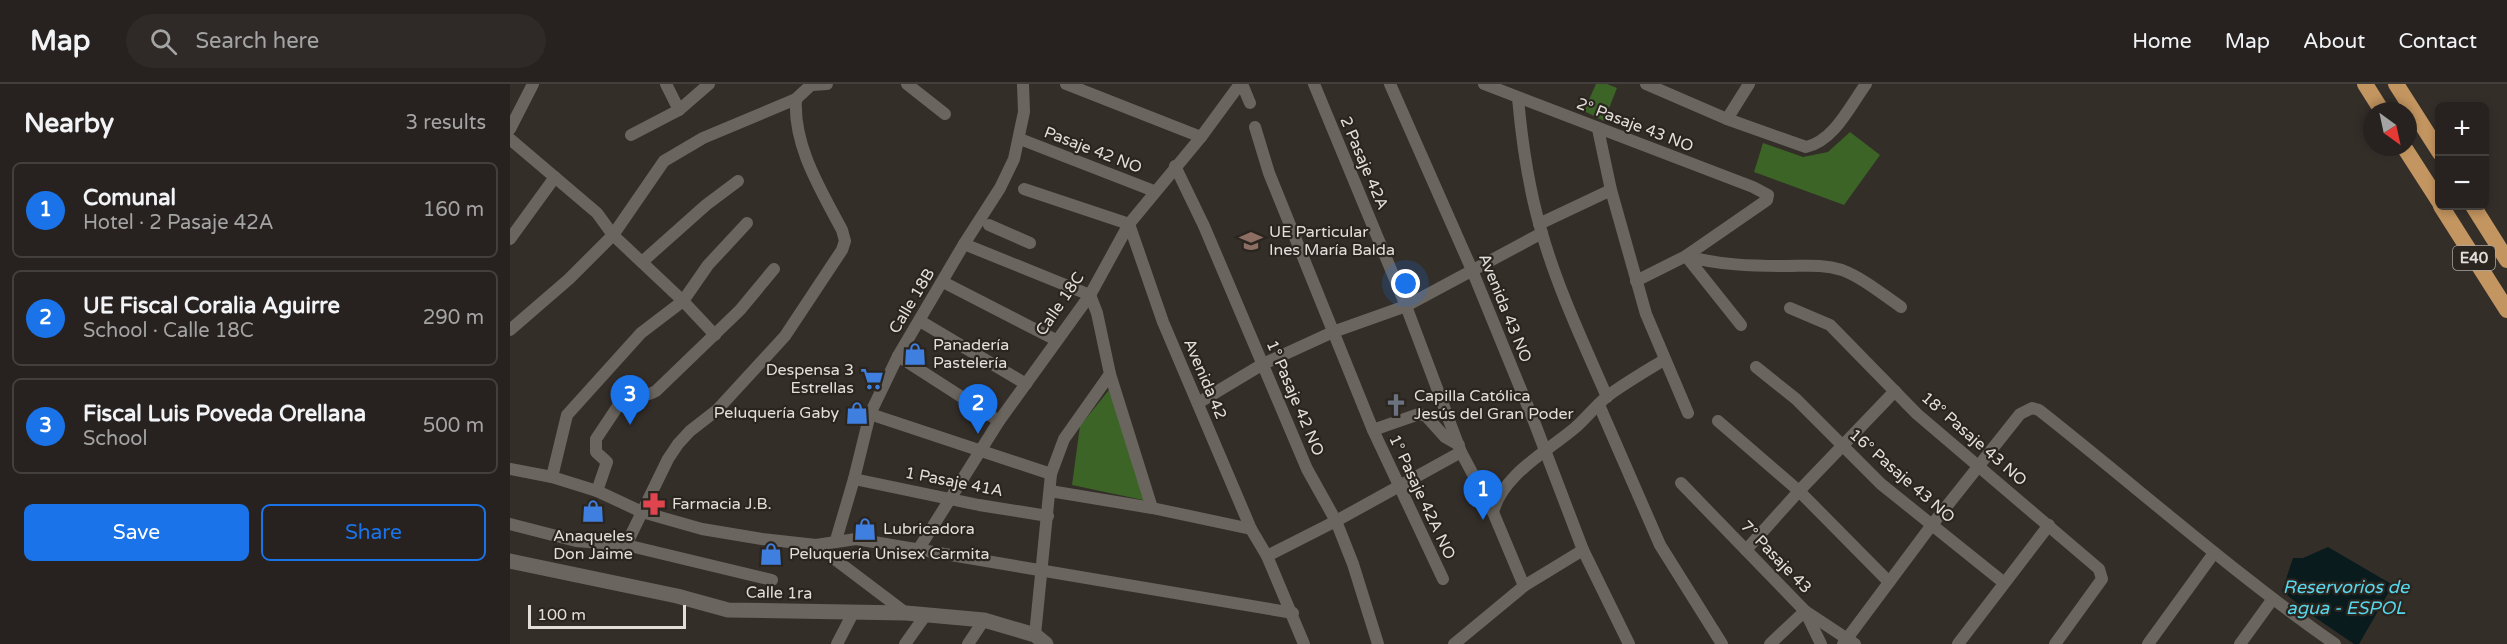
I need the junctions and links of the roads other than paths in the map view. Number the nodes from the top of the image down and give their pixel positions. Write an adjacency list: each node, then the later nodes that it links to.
1 (533, 84): 26 (street)
2 (666, 84): 22 (street)
3 (709, 84): 22 (street)
4 (827, 84): 17 (street)
5 (907, 84): 23 (street)
6 (1023, 84): 31 (street, Calle 18B)
7 (1066, 84): 29 (street)
8 (1241, 84): 21 (street); 29 (street, Calle 18C)
9 (1314, 84): 60 (street, 2 Pasaje 42A)
10 (1390, 84): 55 (street, Avenida 43 NO)
11 (1484, 84): 18 (street, 2° Pasaje 43 NO)
12 (1646, 84): 24 (street)
13 (1749, 84): 24 (street)
14 (1866, 84): 24 (street)
15 (2365, 84): 20 (highway)
16 (2396, 84): 32 (highway)
17 (812, 85): 19 (street)
18 (1518, 98): 27 (street, 2° Pasaje 43 NO); 46 (street)
19 (796, 99): 47 (street); 100 (street)
20 (2376, 102)
21 (1250, 103)
22 (679, 110): 28 (street)
23 (945, 114)
24 (1727, 119)
25 (1255, 127): 67 (street, 1° Pasaje 42A NO)
26 (510, 129)
27 (1598, 129): 38 (street); 51 (street, 2° Pasaje 43 NO)
28 (631, 135)
29 (1201, 137): 34 (street, Calle 18C)
30 (510, 139): 35 (street)
31 (1020, 139): 39 (street, Pasaje 42 NO); 50 (street, Calle 18B)
32 (2435, 147)
33 (2410, 156): 40 (highway, E40)
34 (1176, 166): 39 (street, Calle 18C); 72 (street, 1° Pasaje 42 NO)
35 (555, 177): 47 (street); 48 (street)
36 (738, 181): 53 (street)
37 (1024, 189): 44 (street)
38 (1611, 190): 46 (street); 56 (street)
39 (1154, 191): 44 (street, Calle 18C)
40 (2435, 196)
41 (2444, 210): 63 (highway, E40)
42 (2476, 210): 52 (highway, E40)
43 (747, 223): 59 (street)
44 (1129, 224): 58 (street, Calle 18C); 78 (street, Avenida 42)
45 (989, 225): 49 (street)
46 (1540, 228): 55 (street); 77 (street)
47 (613, 235): 53 (street); 66 (street)
48 (510, 239)
49 (1030, 243)
50 (964, 244): 57 (street, Calle 18B); 58 (street)
51 (1686, 256): 56 (street); 61 (street); 65 (street)
52 (2507, 260)
53 (642, 262): 59 (street)
54 (774, 269): 68 (street)
55 (1472, 270): 60 (street); 87 (street, Avenida 43 NO)
56 (1636, 281): 71 (street)
57 (943, 282): 64 (street, Calle 18B); 69 (street)
58 (1090, 295): 69 (street, Calle 18C); 74 (street)
59 (683, 301): 68 (street); 91 (street)
60 (1406, 306): 67 (street); 85 (street, 2 Pasaje 42A)
61 (1901, 307)
62 (1790, 308): 76 (street, 18° Pasaje 43 NO)
63 (2507, 310)
64 (920, 321): 70 (street, Calle 18B); 75 (street)
65 (1741, 325)
66 (510, 330)
67 (1333, 332): 72 (street); 83 (street, 1° Pasaje 42A NO)
68 (715, 335): 95 (street)
69 (1056, 340): 75 (street, Calle 18C)
70 (898, 356): 80 (street, Calle 18B); 81 (street)
71 (1664, 360): 77 (street); 79 (street)
72 (1263, 364): 78 (street); 103 (street, 1° Pasaje 42 NO)
73 (1756, 367): 84 (street, 16° Pasaje 43 NO)
74 (1110, 374): 90 (street); 99 (street)
75 (1026, 384): 81 (street, Calle 18C)
76 (1895, 391): 84 (street); 88 (street, 18° Pasaje 43 NO)
77 (1603, 401): 87 (street); 140 (street)
78 (1198, 403): 107 (street, Avenida 42)
79 (1688, 413)
80 (870, 414): 86 (street); 92 (street, Calle 18B)
81 (999, 421): 86 (street, Calle 18C)
82 (1718, 421): 97 (street)
83 (1373, 430): 85 (street); 94 (street, 1° Pasaje 42A NO)
84 (1843, 447): 97 (street); 106 (street, 16° Pasaje 43 NO)
85 (1460, 448): 94 (street); 101 (street, 2 Pasaje 42A)
86 (980, 452): 90 (street); 98 (street, Calle 18C)
87 (1545, 452): 101 (street); 112 (street, Avenida 43 NO)
88 (1979, 465): 105 (street, 18° Pasaje 43 NO); 106 (street); 114 (street)
89 (510, 469): 91 (street)
90 (1052, 474): 96 (street)
91 (552, 477): 95 (street)
92 (854, 479): 98 (street, 1 Pasaje 41A); 108 (street, Calle 18B)
93 (1681, 483): 113 (street, 7° Pasaje 43)
94 (1398, 488): 103 (street); 118 (street, 1° Pasaje 42A NO)
95 (597, 491): 100 (street)
96 (1050, 491): 99 (street); 102 (street)
97 (1799, 491): 113 (street); 120 (street)
98 (949, 499): 102 (street, 1 Pasaje 41A); 111 (street, Calle 18C)
99 (1152, 508): 107 (street)
100 (642, 512): 109 (street); 110 (street)
101 (1493, 512): 122 (street, 2 Pasaje 42A)
102 (1048, 516): 117 (street)
103 (1336, 521): 115 (street); 138 (street, 1° Pasaje 42 NO)
104 (510, 524): 109 (street)
105 (2049, 525): 121 (street); 143 (street, 18° Pasaje 43 NO)
106 (1931, 526): 120 (street); 121 (street, 16° Pasaje 43 NO)
107 (1251, 529): 115 (street, Avenida 42)
108 (836, 540): 110 (street); 111 (street)
109 (626, 545): 119 (street)
110 (816, 545): 126 (street)
111 (918, 550): 117 (street)
112 (1583, 550): 122 (street); 139 (street, Avenida 43 NO)
113 (1746, 550): 124 (street, 7° Pasaje 43)
114 (2214, 553): 123 (street); 144 (street)
115 (1267, 556): 127 (street, Avenida 42)
116 (510, 561): 125 (street, Calle 1ra)
117 (1042, 571): 127 (street); 130 (street)
118 (1443, 579)
119 (772, 580)
120 (1889, 582): 132 (street)
121 (2003, 582): 133 (street)
122 (1524, 586): 131 (street)
123 (2272, 600): 145 (street); 146 (street)
124 (1805, 610): 132 (street, 7° Pasaje 43); 141 (street); 142 (street)
125 (854, 613): 126 (street, Calle 1ra); 134 (street)
126 (906, 613): 128 (street, Calle 1ra)
127 (1293, 614): 137 (street, Avenida 42)
128 (925, 616): 129 (street, Calle 1ra); 135 (street)
129 (984, 620): 130 (street, Calle 1ra); 136 (street)
130 (1041, 639)
131 (1462, 641)
132 (1849, 642)
133 (1963, 642)
134 (837, 644)
135 (905, 644)
136 (968, 644)
137 (1304, 644)
138 (1378, 644)
139 (1629, 644)
140 (1722, 644)
141 (1770, 644)
142 (1821, 644)
143 (2055, 644)
144 (2148, 644)
145 (2240, 644)
146 (2335, 644)

